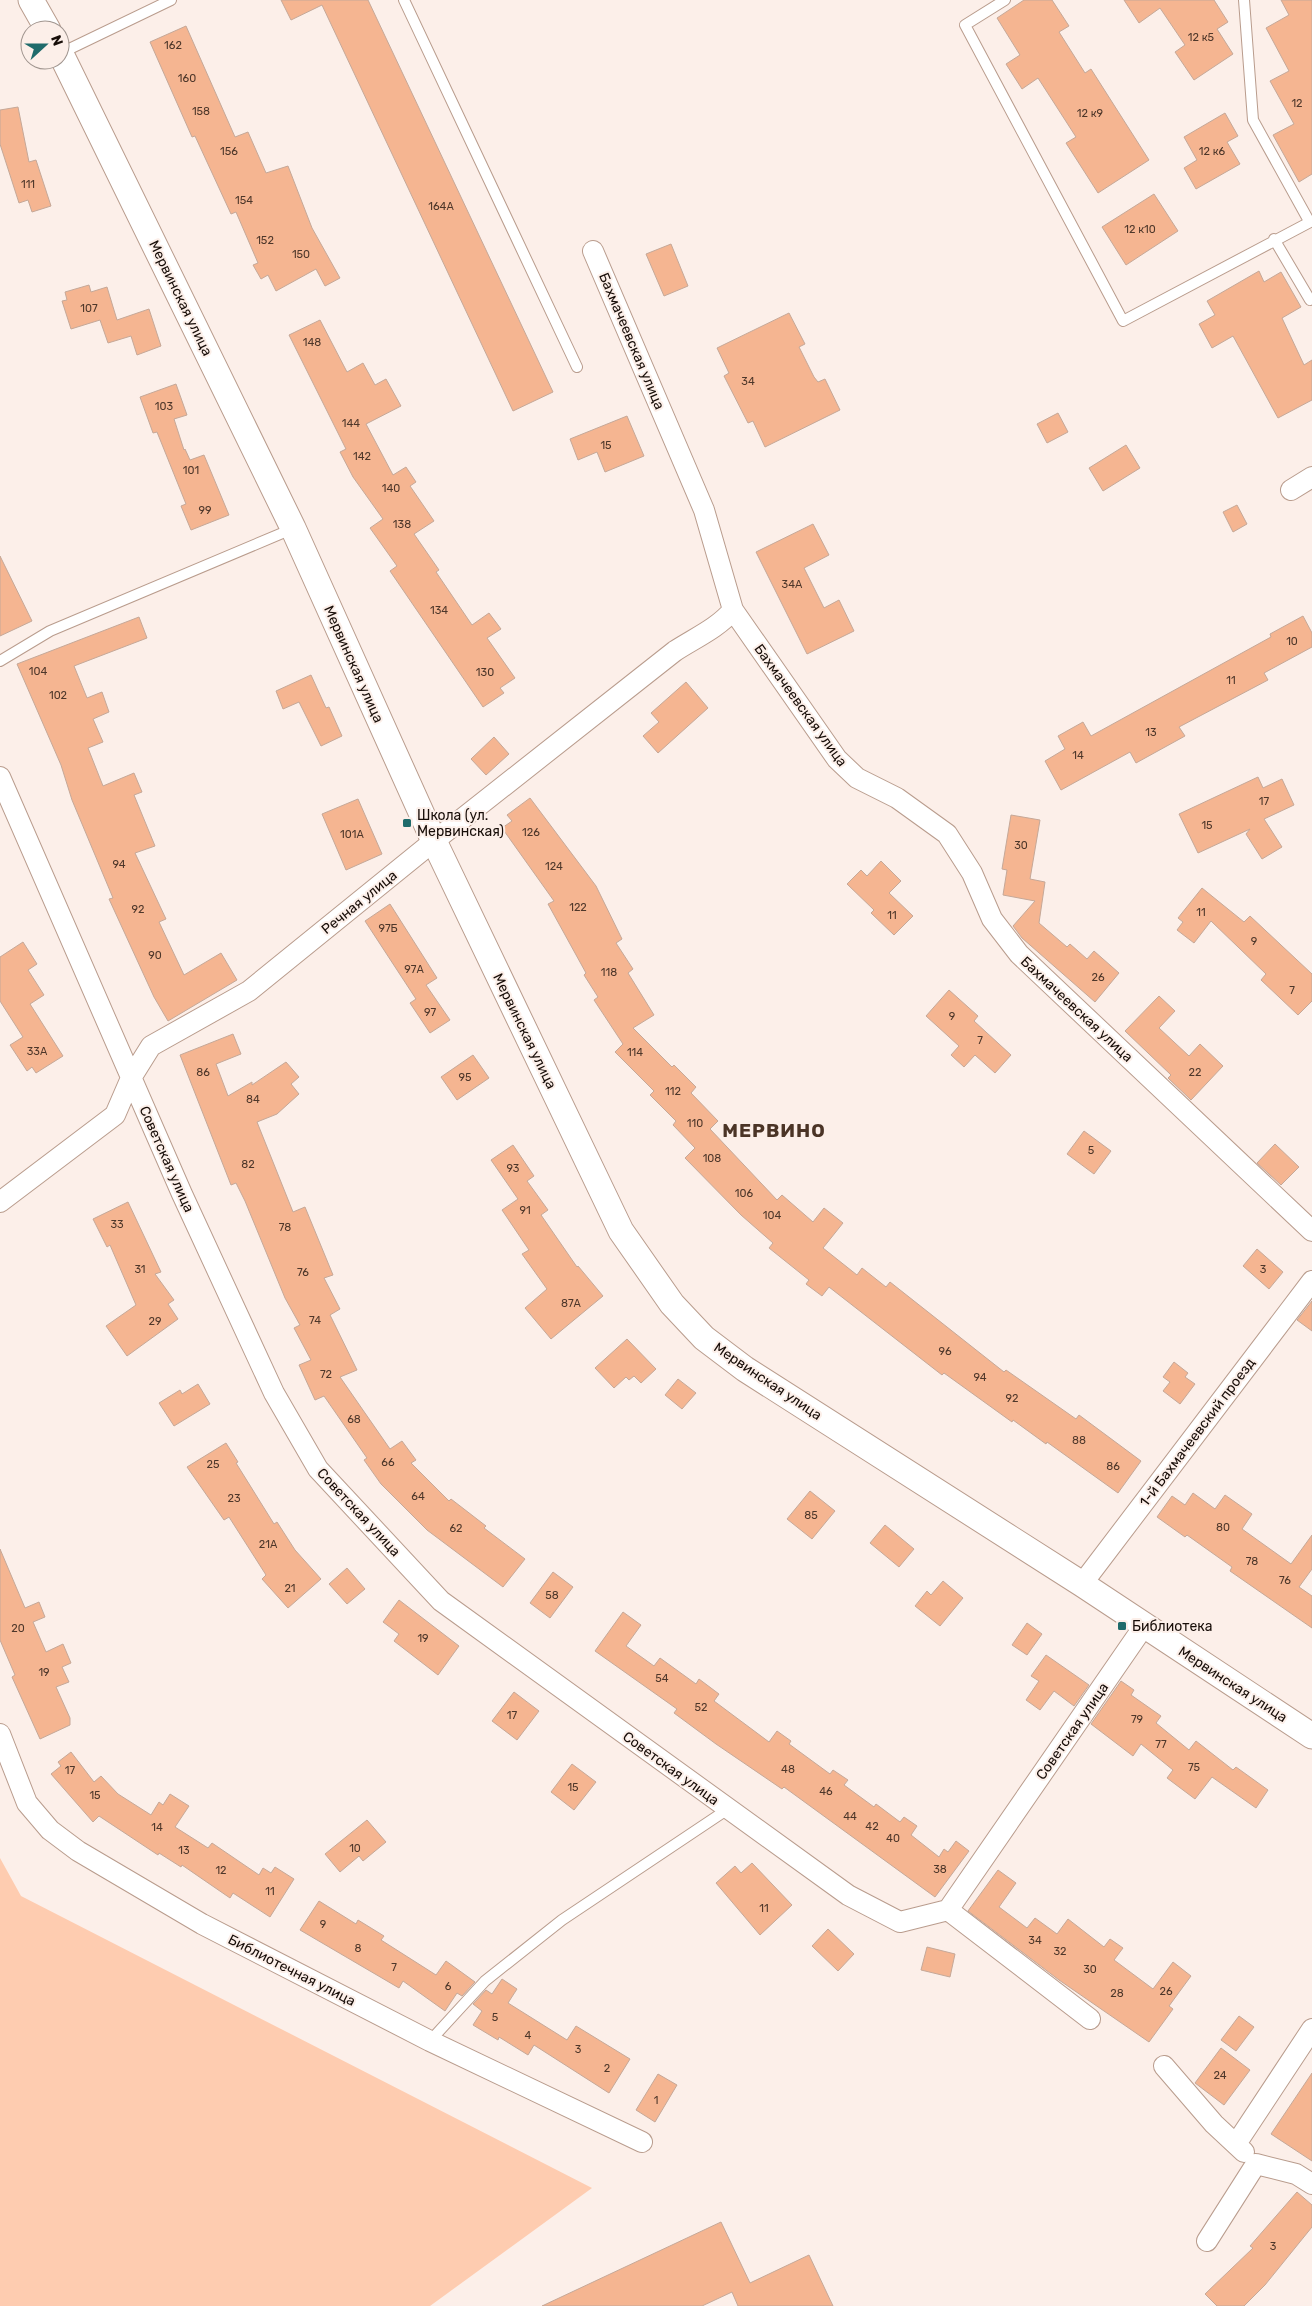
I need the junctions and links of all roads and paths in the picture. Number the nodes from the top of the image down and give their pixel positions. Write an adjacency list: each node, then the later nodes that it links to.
1 (31, 0): 6 (street)
2 (171, 0): 7 (lane)
3 (404, 0): 13 (lane)
4 (1005, 0): 10 (lane)
5 (1244, 0): 9 (lane)
6 (42, 20)
7 (70, 47)
8 (69, 70): 16 (street, Мервинская улица)
9 (1311, 221): 10 (lane)
10 (1274, 240): 12 (lane)
11 (593, 251): 17 (street, Бахмачеевская улица)
12 (1312, 299)
13 (577, 367)
14 (1312, 477): 15 (street)
15 (1291, 490)
16 (293, 528): 18 (lane); 20 (street, Мервинская улица)
17 (733, 610): 20 (street, Речная улица); 23 (street, Бахмачеевская улица)
18 (0, 661)
19 (0, 777): 21 (street, Советская улица)
20 (434, 841): 21 (street, Речная улица); 25 (street, Мервинская улица)
21 (131, 1078): 22 (street, Речная улица); 29 (street, Советская улица)
22 (0, 1202)
23 (1312, 1231)
24 (1312, 1281): 25 (street, 1-й Бахмачеевский проезд)
25 (1082, 1584): 26 (street, Мервинская улица)
26 (1144, 1626): 28 (street, Мервинская улица); 30 (street, Советская улица)
27 (0, 1734): 33 (street, Библиотечная улица)
28 (1312, 1736)
29 (728, 1809): 30 (street, Советская улица); 33 (lane)
30 (948, 1910): 31 (street)
31 (1090, 2019)
32 (1312, 2029): 36 (street)
33 (430, 2041): 35 (street, Библиотечная улица)
34 (1164, 2066): 36 (street)
35 (642, 2142)
36 (1236, 2144): 37 (street)
37 (1256, 2164): 38 (street); 39 (street)
38 (1312, 2184)
39 (1207, 2241)

